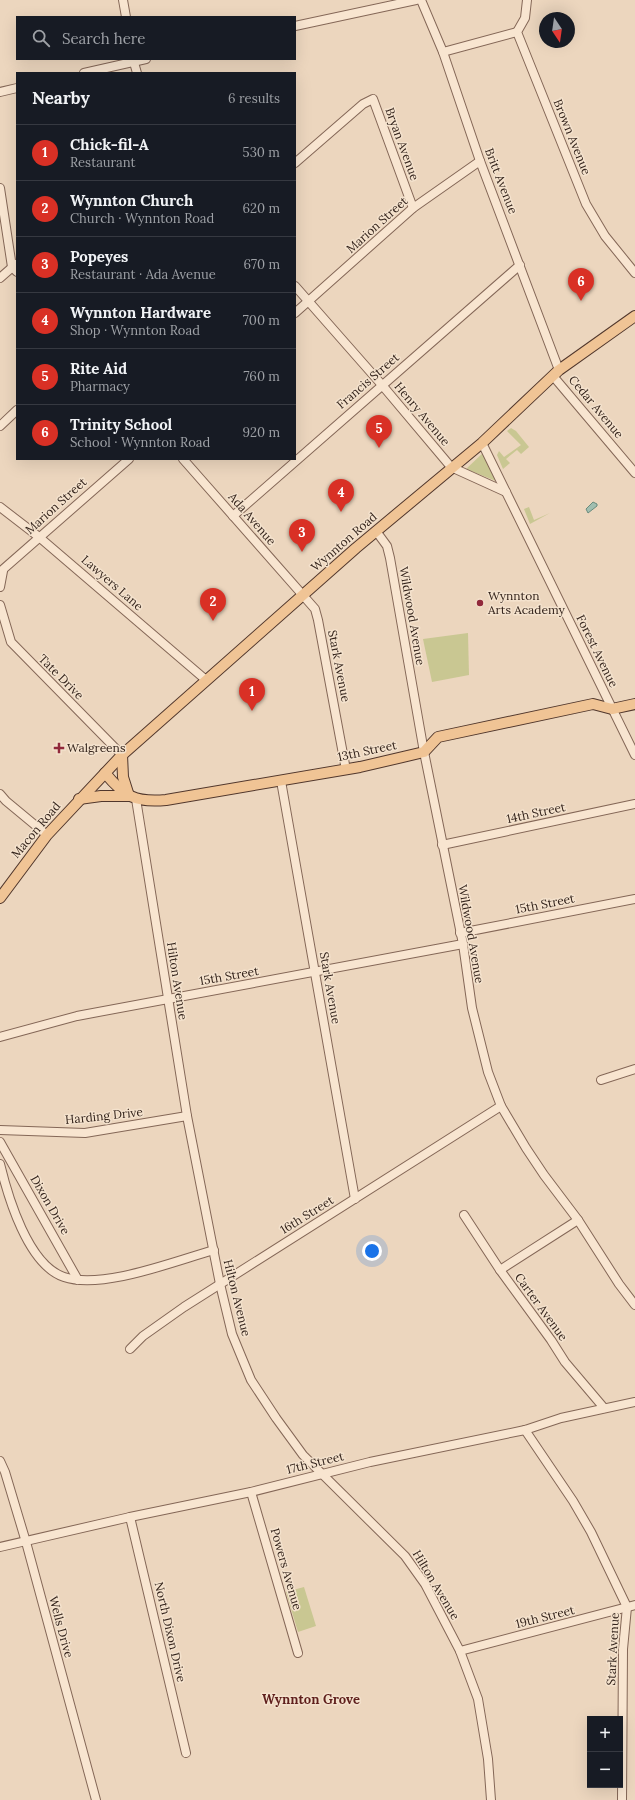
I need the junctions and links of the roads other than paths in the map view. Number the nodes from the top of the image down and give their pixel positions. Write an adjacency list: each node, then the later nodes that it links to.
1 (123, 0): 5 (street)
2 (416, 0): 6 (street)
3 (421, 0): 8 (street, Britt Avenue)
4 (527, 0): 7 (street)
5 (126, 16)
6 (296, 26)
7 (517, 32): 8 (street); 20 (street, Brown Avenue)
8 (443, 52): 14 (street, Britt Avenue)
9 (134, 60): 10 (street); 11 (street)
10 (88, 72)
11 (137, 72)
12 (16, 88): 13 (street)
13 (0, 92)
14 (480, 161): 17 (street, Marion Street); 18 (street, Britt Avenue)
15 (296, 162): 17 (street, Bryan Avenue)
16 (0, 188): 19 (street)
17 (413, 208): 23 (street, Marion Street)
18 (520, 264): 26 (street, Britt Avenue); 27 (street, Francis Street)
19 (15, 268): 21 (street)
20 (635, 273)
21 (0, 278)
22 (296, 287): 23 (street, Henry Avenue)
23 (309, 301): 24 (street, Marion Street); 27 (street, Henry Avenue)
24 (296, 312)
25 (635, 316): 26 (main road, Wynnton Road)
26 (556, 373): 30 (main road, Wynnton Road); 34 (street, Cedar Avenue)
27 (382, 385): 33 (street, Henry Avenue); 37 (street, Francis Street)
28 (16, 411): 29 (street)
29 (0, 426)
30 (482, 442): 33 (main road, Wynnton Road); 35 (street, Forest Avenue)
31 (128, 460): 39 (street, Marion Street)
32 (184, 460): 37 (street, Ada Avenue)
33 (451, 467): 35 (street); 38 (main road, Wynnton Road)
34 (635, 473)
35 (506, 493): 46 (street, Forest Avenue)
36 (0, 507): 39 (street, Lawyers Lane)
37 (233, 516): 42 (street, Ada Avenue)
38 (376, 531): 42 (main road, Wynnton Road); 47 (street, Wildwood Avenue)
39 (39, 536): 40 (street, Marion Street); 44 (street, Lawyers Lane)
40 (2, 571): 41 (street)
41 (0, 587)
42 (302, 595): 44 (main road, Wynnton Road); 50 (street, Stark Avenue)
43 (0, 605): 48 (street, Tate Drive)
44 (206, 680): 48 (main road, Wynnton Road)
45 (635, 704): 46 (main road)
46 (612, 708): 47 (main road); 49 (street, Forest Avenue)
47 (424, 752): 50 (main road, 13th Street); 58 (street, Wildwood Avenue)
48 (122, 755): 51 (main road, Wynnton Road); 54 (main road)
49 (635, 755)
50 (346, 770): 52 (main road, 13th Street)
51 (105, 773): 54 (main road); 55 (main road, Wynnton Road)
52 (281, 781): 54 (main road, 13th Street); 63 (street, Stark Avenue)
53 (0, 794): 57 (street)
54 (132, 797): 55 (main road, 13th Street); 64 (street, Hilton Avenue)
55 (79, 799): 57 (main road, Macon Road)
56 (635, 804): 58 (street, 14th Street)
57 (47, 835): 59 (main road, Macon Road)
58 (442, 845): 61 (street, Wildwood Avenue)
59 (0, 898)
60 (635, 899): 61 (street, 15th Street)
61 (460, 933): 62 (street, Wildwood Avenue)
62 (463, 944): 63 (street, 15th Street); 68 (street, Wildwood Avenue)
63 (315, 972): 64 (street, 15th Street); 73 (street, Stark Avenue)
64 (167, 1000): 65 (street, 15th Street); 69 (street, Hilton Avenue)
65 (0, 1037)
66 (635, 1069): 67 (street)
67 (601, 1080)
68 (501, 1106): 73 (street, 16th Street); 75 (street, Wildwood Avenue)
69 (187, 1116): 70 (street, Harding Drive); 76 (street, Hilton Avenue)
70 (0, 1130)
71 (0, 1143): 78 (street, Dixon Drive)
72 (0, 1164): 78 (street)
73 (355, 1199): 79 (street, 16th Street)
74 (464, 1215): 77 (street, Carter Avenue)
75 (578, 1220): 77 (street); 80 (street, Wildwood Avenue)
76 (214, 1250): 78 (street); 79 (street, Hilton Avenue)
77 (500, 1270): 83 (street, Carter Avenue)
78 (78, 1280)
79 (220, 1284): 81 (street, 16th Street); 86 (street, Hilton Avenue)
80 (635, 1305)
81 (130, 1349)
82 (635, 1402): 83 (street, 17th Street)
83 (604, 1408): 84 (street, 17th Street)
84 (525, 1430): 86 (street, 17th Street); 91 (street, Stark Avenue)
85 (0, 1461): 89 (street, Wells Drive)
86 (322, 1474): 87 (street, 17th Street); 92 (street, Hilton Avenue)
87 (251, 1492): 88 (street, 17th Street); 93 (street, Powers Avenue)
88 (130, 1517): 89 (street, 17th Street); 94 (street, North Dixon Drive)
89 (26, 1542): 90 (street, 17th Street); 95 (street, Wells Drive)
90 (0, 1547)
91 (631, 1606): 92 (street, 19th Street); 97 (street, Stark Avenue)
92 (460, 1651): 96 (street, Hilton Avenue)
93 (298, 1653)
94 (186, 1753)
95 (96, 1800)
96 (491, 1800)
97 (622, 1800)

